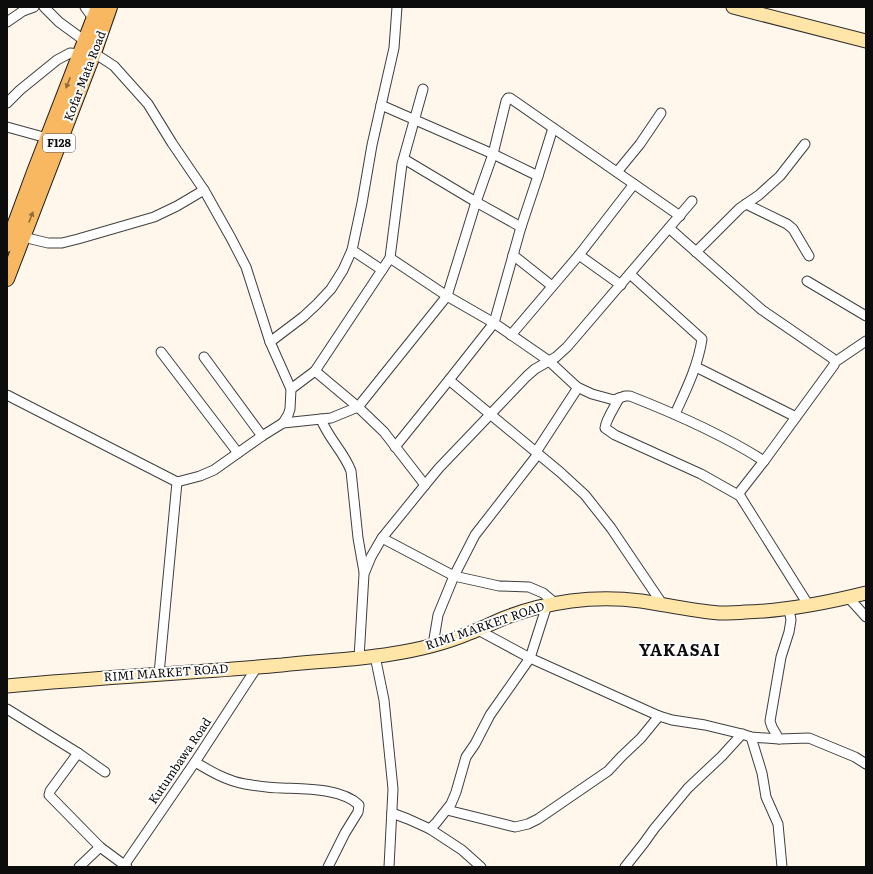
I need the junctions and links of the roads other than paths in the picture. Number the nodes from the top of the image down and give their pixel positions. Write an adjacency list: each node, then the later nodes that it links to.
1 (34, 7): 7 (street)
2 (44, 7): 8 (street)
3 (110, 7): 11 (main road, Kofar Mata Road / F128)
4 (397, 7): 14 (street)
5 (733, 7): 9 (street)
6 (92, 11): 8 (main road, Kofar Mata Road / F128)
7 (7, 22)
8 (85, 40): 10 (main road, Kofar Mata Road / F128)
9 (866, 41)
10 (80, 54): 13 (street); 19 (main road, Kofar Mata Road / F128, one-way to 19)
11 (94, 54): 24 (main road, Kofar Mata Road / F128); 27 (street)
12 (423, 89): 16 (street)
13 (7, 103)
14 (381, 105): 16 (street); 36 (street)
15 (661, 113): 23 (street)
16 (415, 120): 21 (street); 22 (street)
17 (7, 128): 19 (street)
18 (553, 128): 21 (street); 23 (street); 25 (street)
19 (47, 138): 24 (main road, Kofar Mata Road / F128)
20 (805, 144): 30 (street)
21 (494, 154): 25 (street); 28 (street)
22 (404, 159): 28 (street); 41 (street)
23 (617, 172): 26 (street)
24 (40, 175): 34 (main road, Kofar Mata Road / F128, one-way to 24); 35 (main road, Kofar Mata Road / F128)
25 (538, 176): 32 (street)
26 (634, 184): 31 (street); 39 (street)
27 (204, 190): 34 (street); 52 (street)
28 (476, 202): 32 (street); 48 (street)
29 (692, 202): 31 (street)
30 (746, 204): 37 (street); 40 (street)
31 (680, 216): 33 (street)
32 (521, 228): 38 (street)
33 (669, 228): 37 (street); 43 (street)
34 (23, 237): 44 (main road, Kofar Mata Road / F128)
35 (7, 245)
36 (352, 250): 42 (street); 52 (street)
37 (696, 252): 57 (street)
38 (513, 255): 47 (street); 50 (street)
39 (579, 255): 46 (street); 47 (street)
40 (809, 256)
41 (390, 258): 42 (street); 48 (street)
42 (382, 270): 59 (street)
43 (630, 274): 46 (street); 58 (street)
44 (7, 279)
45 (807, 281): 49 (street)
46 (620, 285): 56 (street)
47 (552, 286): 51 (street)
48 (447, 296): 50 (street); 65 (street)
49 (866, 316)
50 (494, 323): 51 (street); 60 (street)
51 (511, 335): 56 (street)
52 (270, 342): 62 (street)
53 (866, 342): 57 (street)
54 (161, 352): 73 (street)
55 (204, 357): 71 (street)
56 (549, 361): 61 (street); 66 (street)
57 (835, 362): 68 (street)
58 (696, 366): 67 (street); 68 (street)
59 (315, 371): 62 (street); 65 (street)
60 (449, 380): 66 (street); 72 (street)
61 (577, 387): 64 (street); 74 (street)
62 (290, 389): 70 (street)
63 (7, 395): 76 (street)
64 (619, 398): 67 (street); 78 (street)
65 (358, 407): 69 (street); 72 (street)
66 (490, 414): 74 (street); 77 (street)
67 (675, 414): 75 (street)
68 (796, 417): 75 (street)
69 (321, 419): 70 (street); 80 (street)
70 (283, 423): 71 (street)
71 (262, 436): 73 (street)
72 (395, 447): 77 (street)
73 (238, 453): 76 (street)
74 (537, 453): 81 (street); 85 (street)
75 (764, 461): 78 (street)
76 (177, 482): 95 (street)
77 (424, 485): 79 (street)
78 (740, 496): 86 (street)
79 (382, 538): 80 (street); 81 (street)
80 (364, 574): 92 (street)
81 (454, 576): 84 (street); 90 (street)
82 (866, 593): 83 (street, RIMI MARKET ROAD)
83 (848, 597): 86 (street, RIMI MARKET ROAD); 88 (street)
84 (551, 604): 85 (street, RIMI MARKET ROAD); 89 (street, RIMI MARKET ROAD); 93 (street)
85 (663, 605): 87 (street, RIMI MARKET ROAD)
86 (809, 606): 87 (street, RIMI MARKET ROAD)
87 (789, 609): 101 (street)
88 (866, 617)
89 (478, 630): 90 (street, RIMI MARKET ROAD); 93 (street)
90 (434, 645): 91 (street, RIMI MARKET ROAD)
91 (375, 656): 92 (street, RIMI MARKET ROAD); 107 (street)
92 (359, 658): 94 (street, RIMI MARKET ROAD)
93 (530, 658): 98 (street); 106 (street)
94 (257, 667): 95 (street, RIMI MARKET ROAD); 103 (street, Kutumbawa Road)
95 (159, 674): 96 (street, RIMI MARKET ROAD)
96 (7, 686)
97 (7, 709): 102 (street)
98 (659, 716): 99 (street); 106 (street)
99 (742, 734): 100 (street); 115 (street)
100 (751, 737): 101 (street); 116 (street)
101 (778, 739): 104 (street)
102 (78, 753): 105 (street); 109 (street)
103 (195, 762): 110 (street, Kutumbawa Road); 112 (street)
104 (866, 764)
105 (105, 772)
106 (447, 810): 108 (street)
107 (392, 813): 108 (street); 113 (street)
108 (430, 829): 114 (street)
109 (100, 847): 110 (street); 111 (street)
110 (125, 866)
111 (79, 867)
112 (328, 867)
113 (388, 867)
114 (481, 867)
115 (625, 867)
116 (782, 867)

